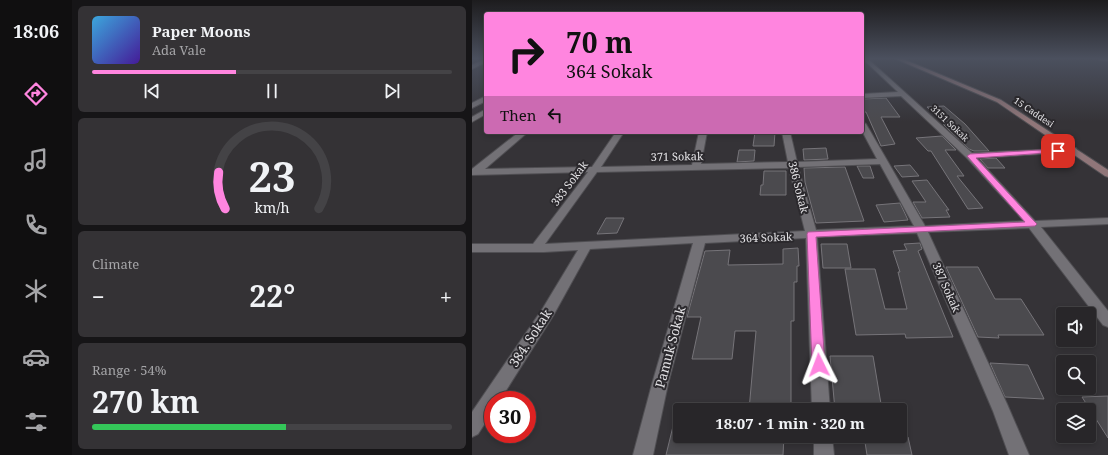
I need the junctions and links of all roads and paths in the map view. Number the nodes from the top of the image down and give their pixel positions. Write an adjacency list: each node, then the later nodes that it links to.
1 (889, 80): 3 (street, 3151 Sokak)
2 (949, 80): 15 (street, 15 Caddesi)
3 (904, 94): 4 (street); 16 (street, 3151 Sokak)
4 (864, 96)
5 (484, 99): 6 (street)
6 (472, 106): 7 (street)
7 (484, 107)
8 (484, 112): 9 (street)
9 (472, 120)
10 (864, 128): 17 (street, 387 Sokak)
11 (521, 134): 21 (street)
12 (619, 134): 20 (street, 383 Sokak)
13 (703, 134): 19 (street)
14 (786, 134): 18 (street, 386 Sokak)
15 (1073, 150): 16 (street); 22 (street, 15 Caddesi)
16 (970, 156): 24 (street, 3151 Sokak)
17 (882, 161): 18 (street, 371 Sokak); 25 (street, 387 Sokak)
18 (793, 165): 19 (street, 371 Sokak); 26 (street, 386 Sokak)
19 (696, 167): 20 (street, 371 Sokak)
20 (594, 169): 21 (street, 371 Sokak); 30 (street, 383 Sokak)
21 (474, 171)
22 (1108, 174)
23 (1108, 221): 24 (street, 364 Sokak)
24 (1032, 224): 25 (street, 364 Sokak); 31 (street, 3151 Sokak)
25 (921, 229): 26 (street, 364 Sokak); 37 (street, 387 Sokak)
26 (811, 234): 27 (street, 364 Sokak); 32 (street, 386 Sokak)
27 (700, 239): 28 (street, 364 Sokak); 35 (street, Pamuk Sokak)
28 (586, 246): 30 (street, 364 Sokak); 33 (street, 384. Sokak)
29 (472, 248): 30 (street, 364 Sokak)
30 (536, 248)
31 (1108, 321)
32 (821, 403)
33 (472, 428)
34 (823, 443): 36 (street)
35 (643, 455)
36 (824, 455)
37 (1019, 455)

